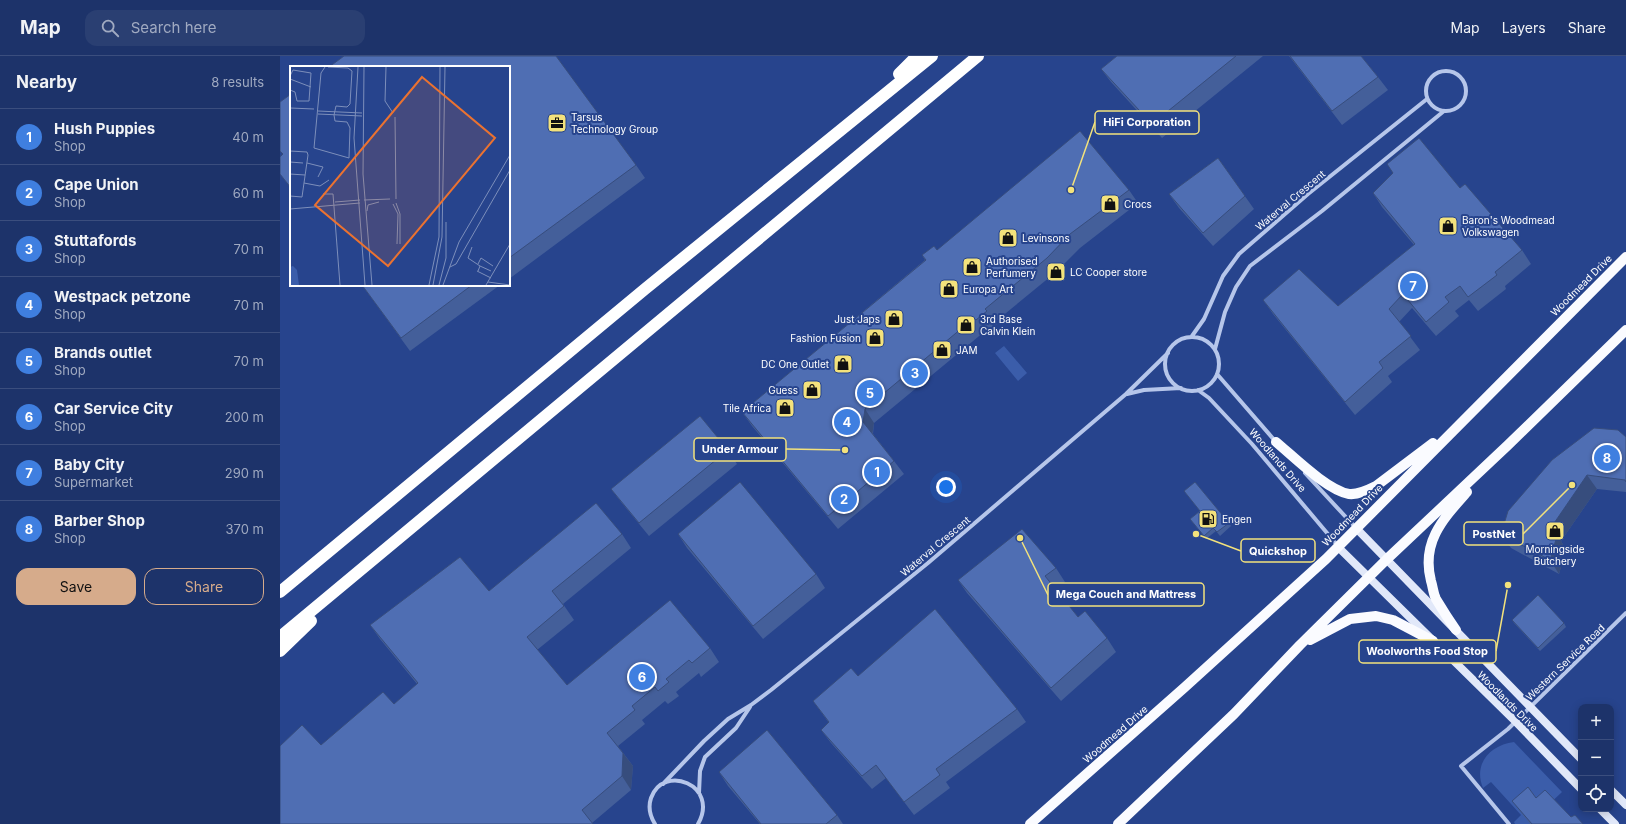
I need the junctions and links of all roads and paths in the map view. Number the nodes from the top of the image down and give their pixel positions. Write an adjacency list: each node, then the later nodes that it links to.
1 (917, 56): 6 (highway)
2 (932, 56): 6 (highway)
3 (978, 56): 20 (highway)
4 (1427, 99): 5 (street); 5 (street); 9 (street, Waterval Crescent)
5 (1444, 111): 10 (street)
6 (841, 131): 23 (highway)
7 (1626, 257): 16 (main road, Woodmead Drive)
8 (1626, 330): 18 (main road)
9 (1192, 336): 10 (street); 11 (street)
10 (1215, 349): 12 (street)
11 (1168, 353): 13 (street); 15 (street, Waterval Crescent)
12 (1217, 374): 14 (street); 17 (street, Woodlands Drive)
13 (1181, 388): 14 (street); 15 (street, Waterval Crescent)
14 (1198, 390): 21 (street, Woodlands Drive)
15 (1126, 394): 33 (street, Waterval Crescent)
16 (1460, 423): 17 (main road); 19 (main road, Woodmead Drive)
17 (1276, 442): 19 (street, Woodlands Drive)
18 (1508, 445): 22 (main road); 28 (main road)
19 (1356, 528): 21 (main road, Woodmead Drive); 22 (main road, Woodlands Drive)
20 (408, 530): 29 (highway); 32 (highway)
21 (1338, 547): 24 (main road, Woodlands Drive); 45 (main road, Woodmead Drive)
22 (1386, 559): 24 (main road); 28 (main road, Woodlands Drive)
23 (304, 573): 25 (highway); 26 (highway)
24 (1368, 578): 30 (main road, Woodlands Drive); 31 (main road)
25 (280, 588)
26 (280, 592)
27 (1626, 614): 34 (street, Western Service Road)
28 (1456, 630): 34 (main road, Woodlands Drive)
29 (280, 637)
30 (1433, 641): 31 (main road); 35 (main road, Woodlands Drive)
31 (1300, 645): 46 (main road)
32 (280, 651)
33 (751, 705): 37 (street, Waterval Crescent); 39 (street, Waterval Crescent)
34 (1530, 707): 35 (street, Western Service Road); 36 (main road, Woodlands Drive)
35 (1516, 722): 38 (main road, Woodlands Drive); 47 (street, Western Service Road)
36 (1578, 756)
37 (663, 784): 39 (street); 43 (street, Waterval Crescent)
38 (1578, 787)
39 (699, 793): 44 (street, Waterval Crescent)
40 (1614, 793): 41 (main road)
41 (1626, 805)
42 (1603, 812): 48 (main road)
43 (654, 823)
44 (698, 824)
45 (1030, 824)
46 (1118, 824)
47 (1509, 824)
48 (1615, 824)

